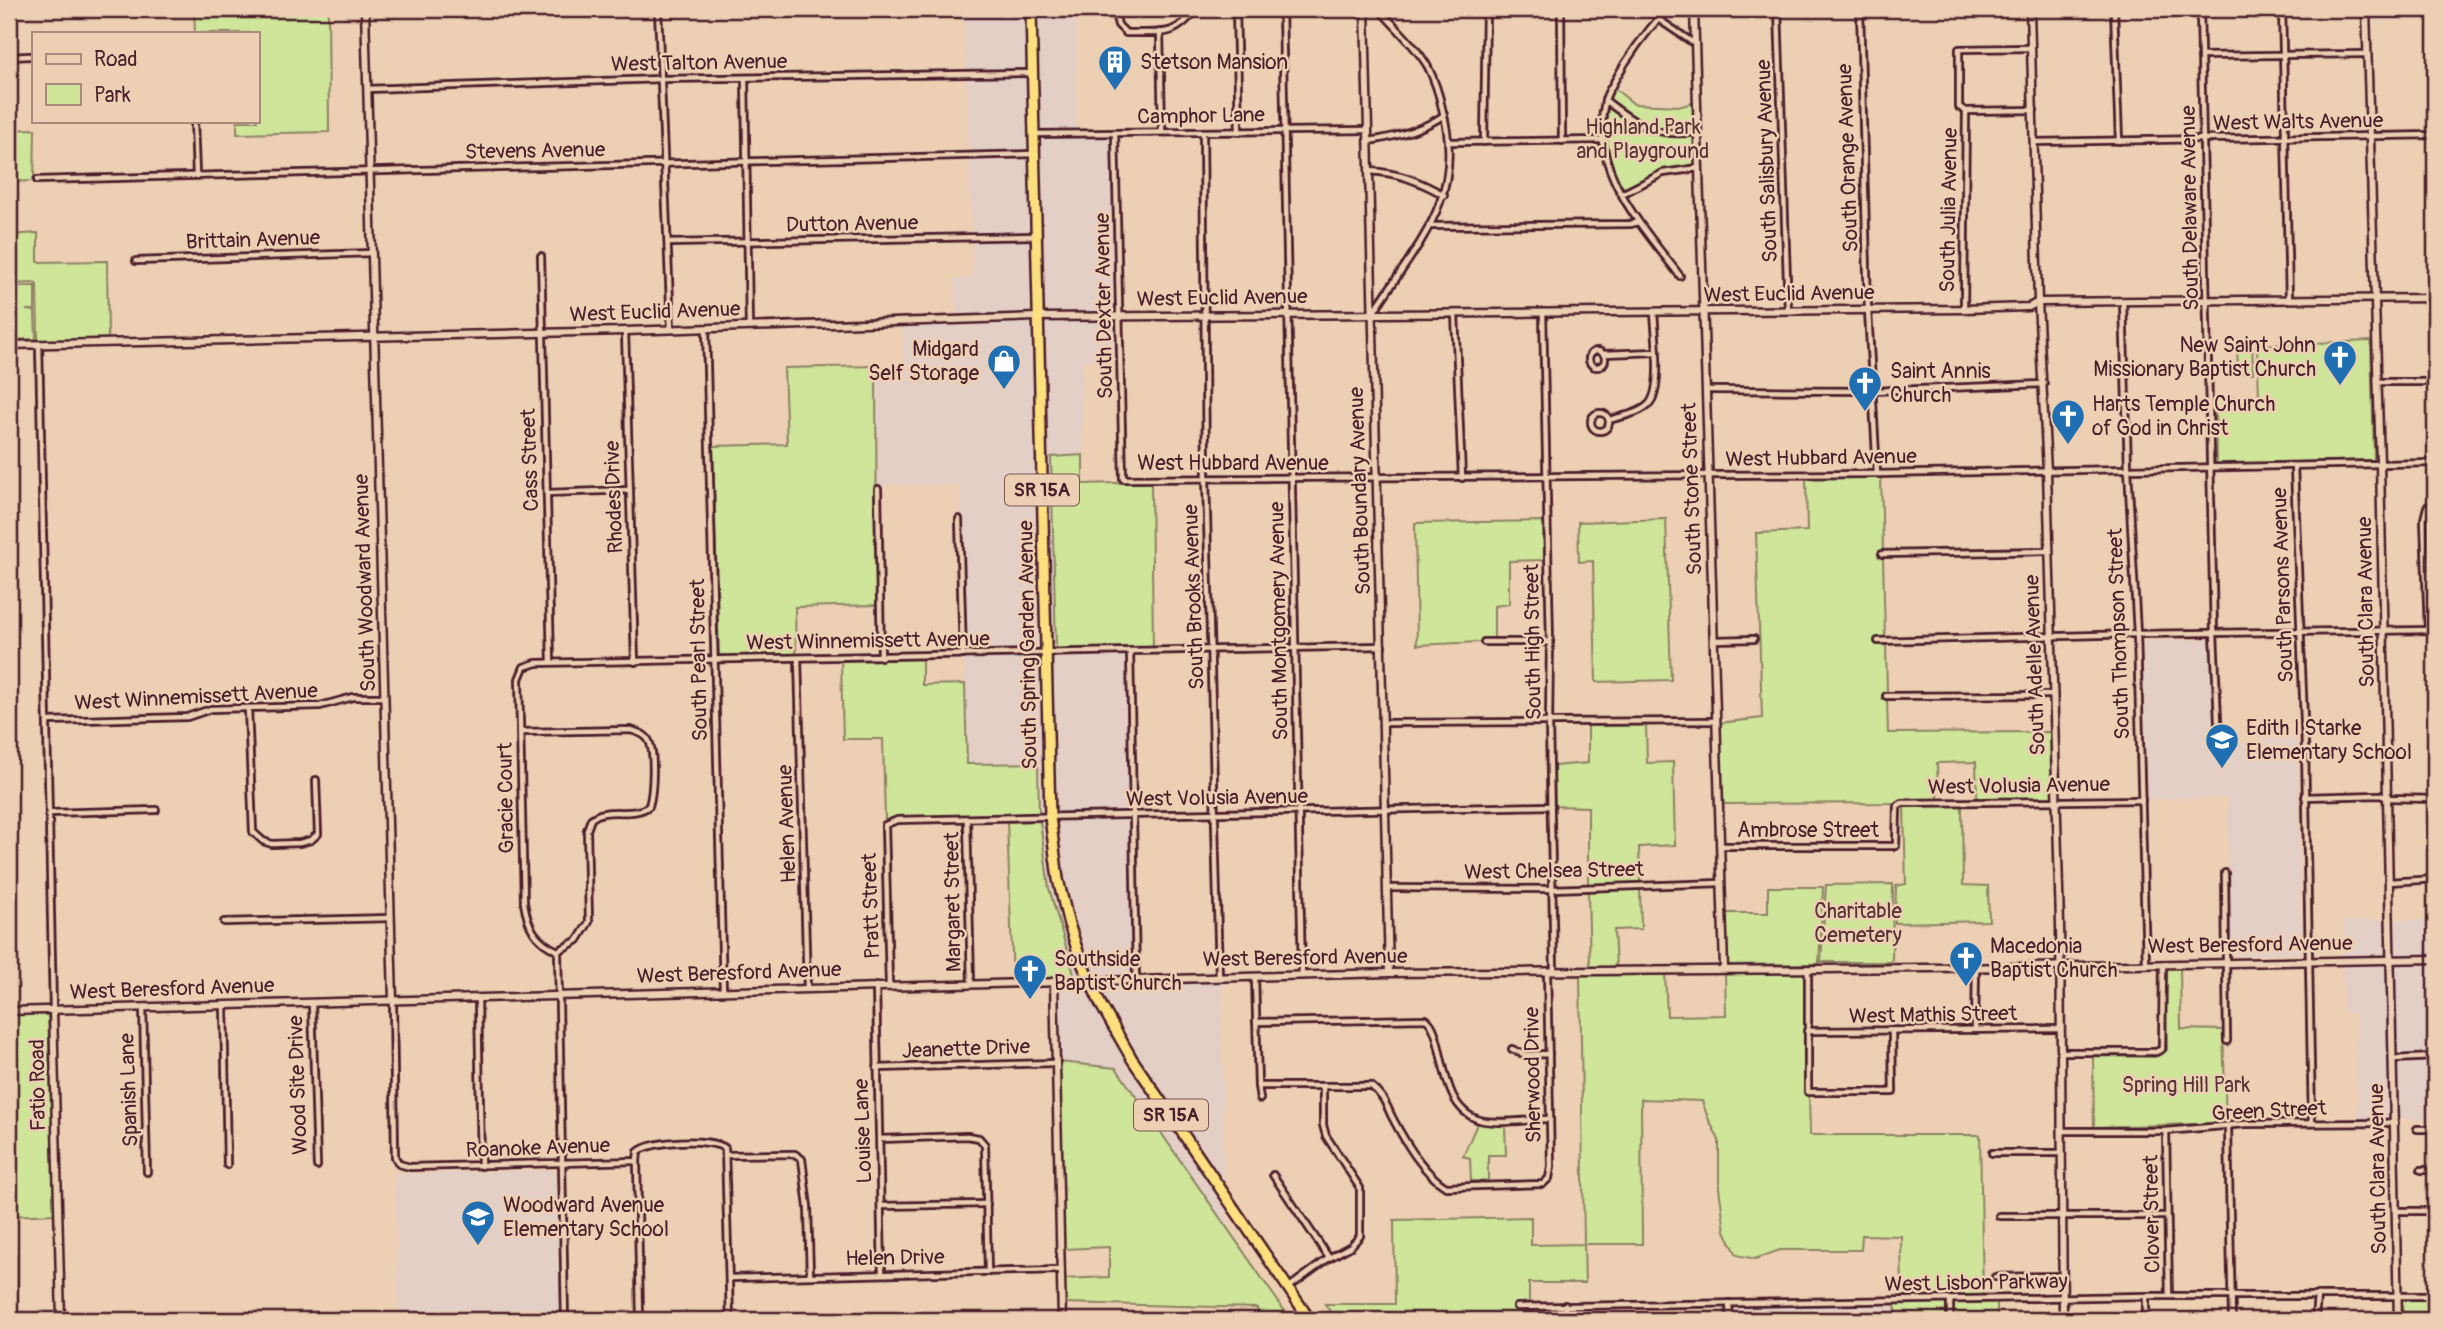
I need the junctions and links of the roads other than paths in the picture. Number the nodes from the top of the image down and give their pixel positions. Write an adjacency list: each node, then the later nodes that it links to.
1 (365, 9): 33 (street, South Woodward Avenue)
2 (658, 9): 32 (street)
3 (1031, 9): 30 (highway, South Spring Garden Avenue / SR 15A)
4 (1114, 9): 22 (street)
5 (1197, 9): 22 (street)
6 (1236, 9): 43 (street)
7 (1282, 9): 40 (street, South Montgomery Avenue)
8 (1365, 9): 39 (street, South Boundary Avenue)
9 (1379, 9): 37 (street)
10 (1486, 9): 56 (street)
11 (1562, 9): 53 (street)
12 (1667, 9): 21 (street)
13 (1695, 9): 23 (street, South Stone Street)
14 (1778, 9): 85 (street, South Salisbury Avenue)
15 (1860, 9): 84 (street, South Orange Avenue)
16 (2030, 9): 24 (street, South Adelle Avenue)
17 (2114, 9): 54 (street)
18 (2200, 9): 28 (street, South Delaware Avenue)
19 (2281, 9): 26 (street)
20 (2366, 9): 25 (street, South Clara Avenue)
21 (1658, 19): 23 (street); 34 (street)
22 (1160, 32): 41 (street)
23 (1696, 45): 44 (street, South Stone Street)
24 (2031, 48): 35 (street, South Adelle Avenue); 36 (street)
25 (2367, 54): 26 (street); 48 (street, South Clara Avenue)
26 (2284, 55): 28 (street); 49 (street)
27 (30, 56): 29 (street)
28 (2201, 56): 51 (street, South Delaware Avenue)
29 (9, 57)
30 (1032, 73): 31 (street, West Talton Avenue); 46 (highway, South Spring Garden Avenue / SR 15A)
31 (745, 78): 32 (street, West Talton Avenue); 59 (street)
32 (661, 79): 33 (street, West Talton Avenue); 60 (street)
33 (367, 89): 62 (street, South Woodward Avenue)
34 (1605, 99): 44 (street); 50 (street)
35 (2034, 110): 36 (street); 57 (street, South Adelle Avenue)
36 (1966, 111): 83 (street, South Julia Avenue)
37 (1444, 115): 52 (street); 55 (street)
38 (194, 122): 64 (street)
39 (1369, 130): 40 (street, Camphor Lane); 52 (street, South Boundary Avenue)
40 (1285, 131): 43 (street, Camphor Lane); 90 (street, South Montgomery Avenue)
41 (1162, 132): 42 (street, Camphor Lane); 45 (street, Camphor Lane)
42 (1203, 132): 43 (street, Camphor Lane); 92 (street, South Brooks Avenue)
43 (1239, 132)
44 (1698, 132): 61 (street, South Stone Street)
45 (1115, 133): 46 (street, Camphor Lane); 94 (street, South Dexter Avenue)
46 (1034, 134): 58 (highway, South Spring Garden Avenue / SR 15A)
47 (2435, 135): 48 (street, West Walts Avenue)
48 (2369, 137): 49 (street, West Walts Avenue); 77 (street, South Clara Avenue)
49 (2286, 138): 51 (street, West Walts Avenue); 80 (street)
50 (1602, 140): 53 (street); 66 (street)
51 (2204, 140): 54 (street, West Walts Avenue); 79 (street, South Delaware Avenue)
52 (1369, 141): 63 (street, South Boundary Avenue)
53 (1562, 141): 56 (street)
54 (2119, 141): 57 (street, West Walts Avenue)
55 (1450, 142): 56 (street); 67 (street)
56 (1484, 142)
57 (2034, 142): 82 (street, South Adelle Avenue)
58 (1034, 154): 59 (street, Stevens Avenue); 70 (highway, South Spring Garden Avenue / SR 15A)
59 (747, 161): 60 (street, Stevens Avenue); 71 (street)
60 (665, 163): 62 (street, Stevens Avenue); 72 (street)
61 (1699, 168): 66 (street); 87 (street, South Stone Street)
62 (369, 170): 64 (street, Stevens Avenue); 73 (street, South Woodward Avenue)
63 (1370, 171): 67 (street); 88 (street, South Boundary Avenue)
64 (196, 175): 65 (street, Stevens Avenue)
65 (37, 180)
66 (1622, 194): 68 (street)
67 (1444, 195): 69 (street)
68 (1638, 222): 69 (street); 76 (street)
69 (1429, 226): 88 (street)
70 (1036, 236): 71 (street, Dutton Avenue); 93 (highway, South Spring Garden Avenue / SR 15A)
71 (748, 242): 72 (street, Dutton Avenue); 95 (street)
72 (668, 243): 97 (street)
73 (372, 253): 75 (street, Brittain Avenue); 100 (street, South Woodward Avenue)
74 (541, 257): 99 (street, Cass Street)
75 (136, 261)
76 (1680, 275)
77 (2375, 297): 78 (street, West Euclid Avenue); 80 (street, West Euclid Avenue); 105 (street, South Clara Avenue)
78 (2435, 298)
79 (2208, 299): 80 (street, West Euclid Avenue); 81 (street, West Euclid Avenue); 115 (street, South Delaware Avenue)
80 (2289, 299)
81 (2123, 301): 82 (street, West Euclid Avenue); 114 (street, South Thompson Street)
82 (2038, 302): 83 (street, West Euclid Avenue); 107 (street, South Adelle Avenue)
83 (1964, 309): 84 (street, West Euclid Avenue)
84 (1868, 310): 85 (street, West Euclid Avenue); 109 (street, South Orange Avenue)
85 (1788, 311): 87 (street, West Euclid Avenue)
86 (1654, 312): 87 (street, West Euclid Avenue); 89 (street, West Euclid Avenue); 103 (street)
87 (1705, 312): 108 (street, South Stone Street)
88 (1372, 313): 90 (street, West Euclid Avenue); 91 (street, West Euclid Avenue); 121 (street, South Boundary Avenue)
89 (1543, 313): 91 (street, West Euclid Avenue); 123 (street, South High Street)
90 (1289, 314): 92 (street, West Euclid Avenue); 120 (street, South Montgomery Avenue)
91 (1455, 314): 122 (street)
92 (1205, 316): 94 (street, West Euclid Avenue); 119 (street, South Brooks Avenue)
93 (1038, 317): 94 (street, West Euclid Avenue); 95 (street, West Euclid Avenue); 150 (highway, South Spring Garden Avenue / SR 15A)
94 (1120, 317): 124 (street, South Dexter Avenue)
95 (748, 327): 96 (street, West Euclid Avenue)
96 (706, 328): 97 (street, West Euclid Avenue); 154 (street, South Pearl Street)
97 (671, 329): 98 (street, West Euclid Avenue)
98 (625, 331): 99 (street, West Euclid Avenue); 126 (street, Rhodes Drive)
99 (542, 333): 100 (street, West Euclid Avenue); 127 (street, Cass Street)
100 (373, 336): 101 (street, West Euclid Avenue); 160 (street, South Woodward Avenue)
101 (39, 344): 102 (street, West Euclid Avenue); 162 (street, Fatio Road)
102 (9, 345)
103 (1656, 352): 104 (street); 110 (street)
104 (1604, 354)
105 (2378, 382): 106 (street); 111 (street, South Clara Avenue)
106 (2435, 382)
107 (2044, 384): 109 (street); 116 (street, South Adelle Avenue)
108 (1706, 390): 109 (street); 118 (street, South Stone Street)
109 (1873, 391): 117 (street, South Orange Avenue)
110 (1609, 420): 110 (street)
111 (2380, 463): 112 (street, West Hubbard Avenue); 113 (street, West Hubbard Avenue); 137 (street, South Clara Avenue)
112 (2435, 463)
113 (2294, 466): 115 (street, West Hubbard Avenue); 136 (street, South Parsons Avenue)
114 (2128, 469): 115 (street, West Hubbard Avenue); 116 (street, West Hubbard Avenue); 139 (street, South Thompson Street)
115 (2211, 469): 138 (street, South Delaware Avenue)
116 (2047, 471): 117 (street, West Hubbard Avenue); 130 (street, South Adelle Avenue)
117 (1877, 474): 118 (street, West Hubbard Avenue)
118 (1709, 476): 123 (street, West Hubbard Avenue); 142 (street, South Stone Street)
119 (1206, 478): 120 (street, West Hubbard Avenue); 124 (street, West Hubbard Avenue); 148 (street, South Brooks Avenue)
120 (1292, 478): 121 (street, West Hubbard Avenue); 147 (street, South Montgomery Avenue)
121 (1377, 478): 122 (street, West Hubbard Avenue); 146 (street, South Boundary Avenue)
122 (1462, 478): 123 (street, West Hubbard Avenue)
123 (1545, 478): 145 (street, South High Street)
124 (1124, 479)
125 (878, 489): 152 (street)
126 (630, 490): 127 (street); 156 (street, Rhodes Drive)
127 (547, 492): 155 (street, Cass Street)
128 (2435, 502): 133 (street)
129 (959, 519): 151 (street)
130 (2050, 551): 131 (street); 140 (street, South Adelle Avenue)
131 (1882, 554)
132 (2435, 576): 133 (street)
133 (2427, 577): 134 (street)
134 (2428, 630): 135 (street); 137 (street)
135 (2435, 630)
136 (2301, 631): 137 (street); 138 (street); 169 (street, South Parsons Avenue)
137 (2383, 631): 170 (street, South Clara Avenue)
138 (2214, 633): 139 (street); 167 (street, South Delaware Avenue)
139 (2137, 634): 140 (street); 172 (street, South Thompson Street)
140 (2052, 636): 143 (street); 158 (street, South Adelle Avenue)
141 (1754, 639): 142 (street)
142 (1714, 640): 163 (street, South Stone Street)
143 (1878, 641)
144 (1484, 642): 145 (street)
145 (1550, 642): 165 (street, South High Street)
146 (1381, 646): 147 (street, West Winnemissett Avenue); 164 (street, South Boundary Avenue)
147 (1295, 648): 148 (street, West Winnemissett Avenue); 178 (street, South Montgomery Avenue)
148 (1212, 650): 149 (street, West Winnemissett Avenue); 180 (street, South Brooks Avenue)
149 (1130, 651): 150 (street, West Winnemissett Avenue); 181 (street)
150 (1046, 653): 151 (street, West Winnemissett Avenue); 182 (highway, South Spring Garden Avenue / SR 15A)
151 (963, 655): 152 (street, West Winnemissett Avenue)
152 (881, 656): 153 (street, West Winnemissett Avenue)
153 (798, 658): 154 (street, West Winnemissett Avenue); 216 (street, Helen Avenue)
154 (716, 660): 156 (street, West Winnemissett Avenue); 217 (street, South Pearl Street)
155 (551, 662): 156 (street, West Winnemissett Avenue); 157 (street, West Winnemissett Avenue)
156 (635, 662)
157 (524, 667): 166 (street, Gracie Court)
158 (2054, 695): 159 (street); 173 (street, South Adelle Avenue)
159 (1886, 696)
160 (386, 697): 161 (street, West Winnemissett Avenue); 192 (street, South Woodward Avenue)
161 (248, 708): 162 (street, West Winnemissett Avenue); 168 (street)
162 (48, 721): 179 (street, Fatio Road)
163 (1717, 721): 165 (street); 185 (street, South Stone Street)
164 (1383, 723): 165 (street); 177 (street, South Boundary Avenue)
165 (1549, 723): 174 (street, South High Street)
166 (520, 732): 194 (street, Gracie Court); 194 (street)
167 (2219, 743)
168 (316, 780)
169 (2305, 797): 170 (street); 197 (street, South Parsons Avenue)
170 (2388, 798): 171 (street); 188 (street, South Clara Avenue)
171 (2435, 799)
172 (2141, 800): 173 (street, West Volusia Avenue); 200 (street, South Thompson Street)
173 (2056, 801): 175 (street, West Volusia Avenue); 201 (street, South Adelle Avenue)
174 (1551, 806): 177 (street, West Volusia Avenue); 191 (street, South High Street)
175 (1897, 806): 185 (street, Ambrose Street)
176 (156, 810): 179 (street)
177 (1385, 811): 178 (street, West Volusia Avenue); 190 (street, South Boundary Avenue)
178 (1299, 812): 180 (street, West Volusia Avenue); 207 (street, South Montgomery Avenue)
179 (50, 813): 224 (street, Fatio Road)
180 (1215, 814): 181 (street, West Volusia Avenue); 208 (street, South Brooks Avenue)
181 (1133, 816): 182 (street, West Volusia Avenue); 210 (street)
182 (1050, 817): 183 (street, West Volusia Avenue); 212 (highway, South Spring Garden Avenue / SR 15A)
183 (967, 819): 184 (street, West Volusia Avenue); 213 (street, Margaret Street)
184 (885, 825): 214 (street, Pratt Street)
185 (1721, 846): 189 (street, South Stone Street)
186 (2225, 873): 198 (street)
187 (2435, 879): 188 (street)
188 (2389, 882): 196 (street, South Clara Avenue)
189 (1721, 883): 191 (street, West Chelsea Street); 203 (street, South Stone Street)
190 (1388, 888): 191 (street, West Chelsea Street); 206 (street, South Boundary Avenue)
191 (1553, 889): 205 (street, South High Street)
192 (392, 918): 193 (street); 220 (street, South Woodward Avenue)
193 (224, 922)
194 (558, 951): 218 (street)
195 (2435, 959): 196 (street, West Beresford Avenue)
196 (2392, 960): 197 (street, West Beresford Avenue); 236 (street, South Clara Avenue)
197 (2309, 961): 198 (street, West Beresford Avenue); 243 (street, South Parsons Avenue)
198 (2226, 963): 199 (street, West Beresford Avenue); 231 (street)
199 (2163, 964): 200 (street, West Beresford Avenue); 233 (street)
200 (2146, 965): 201 (street, West Beresford Avenue)
201 (2059, 966): 202 (street, West Beresford Avenue); 227 (street, South Adelle Avenue)
202 (1976, 967): 204 (street, West Beresford Avenue); 228 (street)
203 (1724, 968): 204 (street, West Beresford Avenue); 205 (street, West Beresford Avenue)
204 (1808, 968): 229 (street)
205 (1550, 971): 206 (street, West Beresford Avenue); 234 (street, Sherwood Drive)
206 (1389, 973): 207 (street, West Beresford Avenue)
207 (1302, 976): 209 (street, West Beresford Avenue)
208 (1219, 977): 209 (street, West Beresford Avenue); 210 (street, West Beresford Avenue)
209 (1255, 977): 226 (street)
210 (1136, 980): 212 (street, West Beresford Avenue)
211 (1054, 981): 212 (street, West Beresford Avenue); 213 (street, West Beresford Avenue); 237 (street)
212 (1090, 981): 279 (highway, SR 15A)
213 (971, 983): 214 (street, West Beresford Avenue)
214 (889, 985): 215 (street, West Beresford Avenue)
215 (876, 986): 216 (street, West Beresford Avenue); 238 (street, Louise Lane)
216 (807, 988): 217 (street, West Beresford Avenue)
217 (723, 991): 218 (street, West Beresford Avenue)
218 (559, 995): 219 (street, West Beresford Avenue); 256 (street)
219 (478, 998): 220 (street, West Beresford Avenue); 259 (street)
220 (393, 1000): 221 (street, West Beresford Avenue); 254 (street, South Woodward Avenue)
221 (312, 1003): 222 (street, West Beresford Avenue); 258 (street, Wood Site Drive)
222 (224, 1005): 223 (street, West Beresford Avenue); 257 (street)
223 (143, 1007): 224 (street, West Beresford Avenue); 262 (street, Spanish Lane)
224 (53, 1010): 225 (street, West Beresford Avenue); 292 (street, Fatio Road)
225 (9, 1011)
226 (1256, 1022): 239 (street); 242 (street)
227 (2060, 1029): 228 (street, West Mathis Street); 233 (street, South Adelle Avenue)
228 (1975, 1030): 230 (street, West Mathis Street)
229 (1807, 1031): 230 (street, West Mathis Street); 230 (street)
230 (1892, 1032)
231 (2227, 1041)
232 (1512, 1049): 234 (street)
233 (2060, 1052): 248 (street, South Adelle Avenue)
234 (1549, 1054): 242 (street, Sherwood Drive)
235 (2435, 1057): 236 (street)
236 (2393, 1059): 244 (street, South Clara Avenue)
237 (1056, 1063): 238 (street, Jeanette Drive); 272 (street)
238 (877, 1068): 250 (street, Louise Lane)
239 (1258, 1086): 240 (street); 241 (street)
240 (1323, 1086): 242 (street, Sherwood Drive); 271 (street)
241 (1260, 1100)
242 (1550, 1119)
243 (2312, 1123): 244 (street, Green Street); 245 (street, Green Street)
244 (2395, 1123): 266 (street, South Clara Avenue)
245 (2228, 1126): 249 (street, Green Street); 283 (street)
246 (2417, 1129): 247 (street)
247 (2435, 1129)
248 (2061, 1131): 249 (street, Green Street); 252 (street, South Adelle Avenue)
249 (2166, 1131): 270 (street, Clover Street)
250 (880, 1139): 264 (street); 265 (street, Louise Lane)
251 (1992, 1153): 252 (street)
252 (2062, 1153): 269 (street, South Adelle Avenue)
253 (727, 1155): 255 (street, Roanoke Avenue); 275 (street, Roanoke Avenue); 277 (street)
254 (395, 1157): 259 (street, Roanoke Avenue)
255 (637, 1161): 256 (street, Roanoke Avenue); 291 (street)
256 (563, 1163): 259 (street, Roanoke Avenue); 293 (street)
257 (227, 1165)
258 (317, 1166)
259 (481, 1166)
260 (2421, 1170): 261 (street)
261 (2435, 1170)
262 (148, 1172)
263 (1273, 1175): 271 (street)
264 (987, 1204): 265 (street); 273 (street)
265 (881, 1206): 274 (street, Louise Lane)
266 (2397, 1211): 267 (street); 284 (street, South Clara Avenue)
267 (2435, 1211)
268 (1999, 1216): 269 (street)
269 (2062, 1216): 270 (street); 276 (street, South Adelle Avenue)
270 (2166, 1216): 282 (street, Clover Street)
271 (1329, 1258): 279 (street)
272 (1060, 1270): 273 (street, Helen Drive); 295 (street)
273 (988, 1272): 274 (street, Helen Drive)
274 (883, 1274): 275 (street, Helen Drive)
275 (810, 1276): 277 (street, Helen Drive)
276 (2063, 1276): 278 (street); 286 (street, South Adelle Avenue)
277 (730, 1278): 294 (street)
278 (1995, 1278)
279 (1288, 1288): 296 (highway, SR 15A)
280 (2317, 1295): 283 (street, West Lisbon Parkway); 284 (street, West Lisbon Parkway); 303 (street)
281 (2146, 1296): 282 (street, West Lisbon Parkway); 286 (street, West Lisbon Parkway); 301 (street)
282 (2169, 1296): 283 (street, West Lisbon Parkway)
283 (2231, 1296): 302 (street)
284 (2397, 1296): 285 (street, West Lisbon Parkway); 304 (street, South Clara Avenue)
285 (2435, 1296)
286 (2063, 1297): 287 (street, West Lisbon Parkway); 300 (street, South Adelle Avenue)
287 (1950, 1298): 288 (street, West Lisbon Parkway); 299 (street)
288 (1729, 1303): 289 (street, West Lisbon Parkway); 298 (street)
289 (1565, 1305): 290 (street, West Lisbon Parkway); 297 (street)
290 (1517, 1307)
291 (640, 1318)
292 (61, 1320)
293 (565, 1320)
294 (730, 1320)
295 (1062, 1320)
296 (1310, 1320)
297 (1565, 1320)
298 (1730, 1320)
299 (1950, 1320)
300 (2063, 1320)
301 (2146, 1320)
302 (2232, 1320)
303 (2315, 1320)
304 (2398, 1320)

